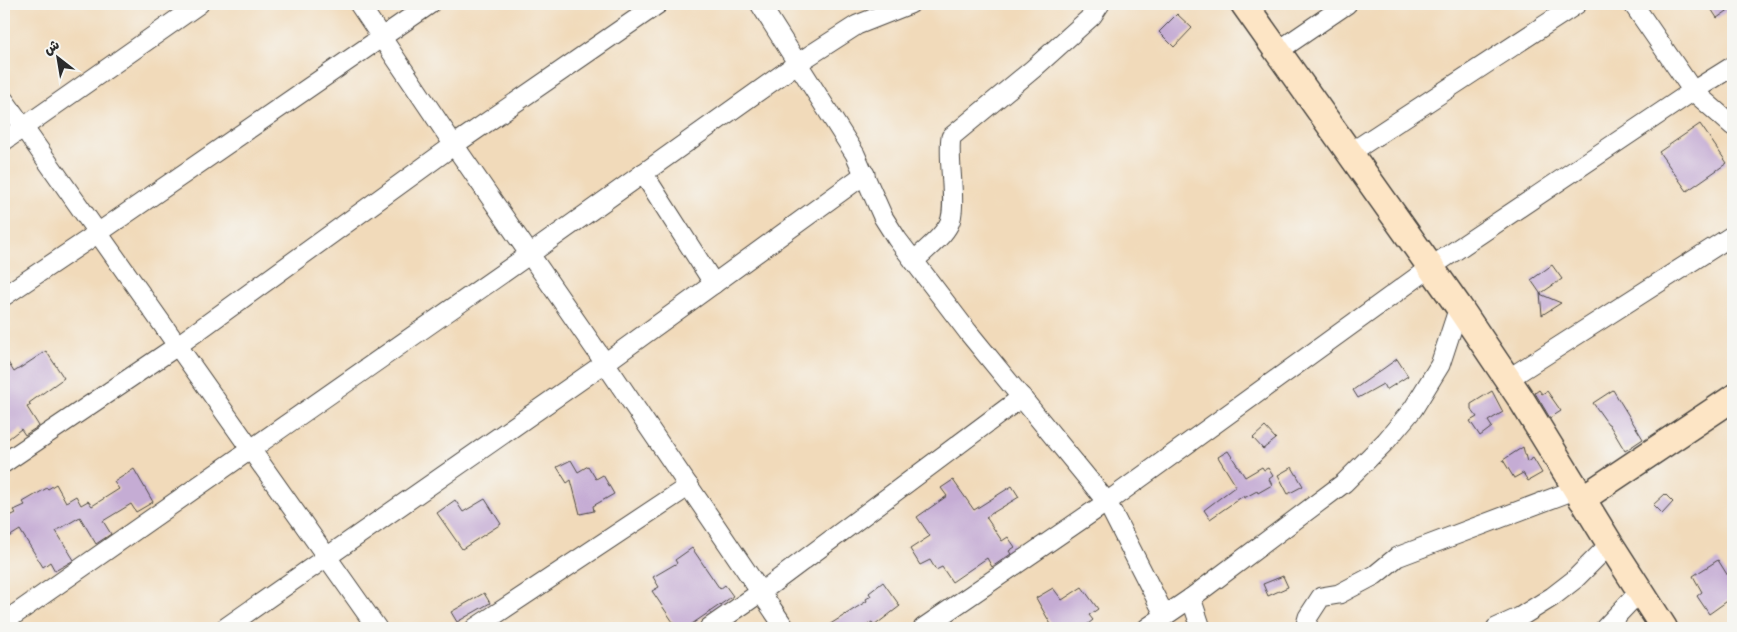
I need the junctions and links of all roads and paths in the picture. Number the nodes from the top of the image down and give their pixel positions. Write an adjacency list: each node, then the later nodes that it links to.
1 (199, 4): 19 (street)
2 (359, 4): 12 (street)
3 (430, 4): 12 (street)
4 (658, 4): 21 (street)
5 (760, 4): 14 (street)
6 (910, 4): 14 (street)
7 (1100, 4): 28 (street)
8 (1244, 4): 13 (main road)
9 (1347, 4): 13 (street)
10 (1577, 4): 22 (street)
11 (1633, 4): 16 (street)
12 (382, 37): 21 (street); 25 (street)
13 (1278, 52): 22 (main road)
14 (798, 62): 23 (street); 24 (street)
15 (1733, 66): 16 (street)
16 (1692, 91): 18 (street); 29 (street)
17 (4, 100): 19 (street)
18 (1733, 126)
19 (23, 128): 20 (street); 25 (street)
20 (4, 141)
21 (454, 145): 27 (street); 33 (street)
22 (1350, 153): 29 (main road)
23 (643, 173): 27 (street); 30 (street)
24 (865, 174): 28 (street); 30 (street)
25 (98, 233): 31 (street); 33 (street)
26 (1733, 234): 35 (street)
27 (530, 254): 34 (street); 38 (street)
28 (914, 261): 36 (street)
29 (1432, 268): 32 (main road); 42 (street)
30 (714, 284): 34 (street)
31 (4, 296)
32 (1460, 307): 35 (main road); 47 (street)
33 (177, 346): 38 (street); 39 (street)
34 (605, 363): 40 (street); 44 (street)
35 (1508, 379): 41 (main road)
36 (1022, 398): 42 (street); 46 (street)
37 (1733, 398): 41 (main road)
38 (249, 448): 44 (street); 49 (street)
39 (4, 463)
40 (689, 486): 46 (street); 52 (street)
41 (1580, 494): 43 (main road); 58 (street)
42 (1107, 502): 48 (street); 55 (street)
43 (1610, 544): 45 (main road); 59 (street)
44 (326, 558): 50 (street); 51 (street)
45 (1640, 591): 60 (street); 61 (main road)
46 (761, 592): 53 (street); 54 (street)
47 (1191, 598): 48 (street); 57 (street)
48 (1165, 616): 56 (street)
49 (4, 622)
50 (225, 628)
51 (377, 628)
52 (475, 628)
53 (709, 628)
54 (785, 628)
55 (923, 628)
56 (1147, 628)
57 (1201, 628)
58 (1304, 628)
59 (1496, 628)
60 (1605, 628)
61 (1664, 628)

